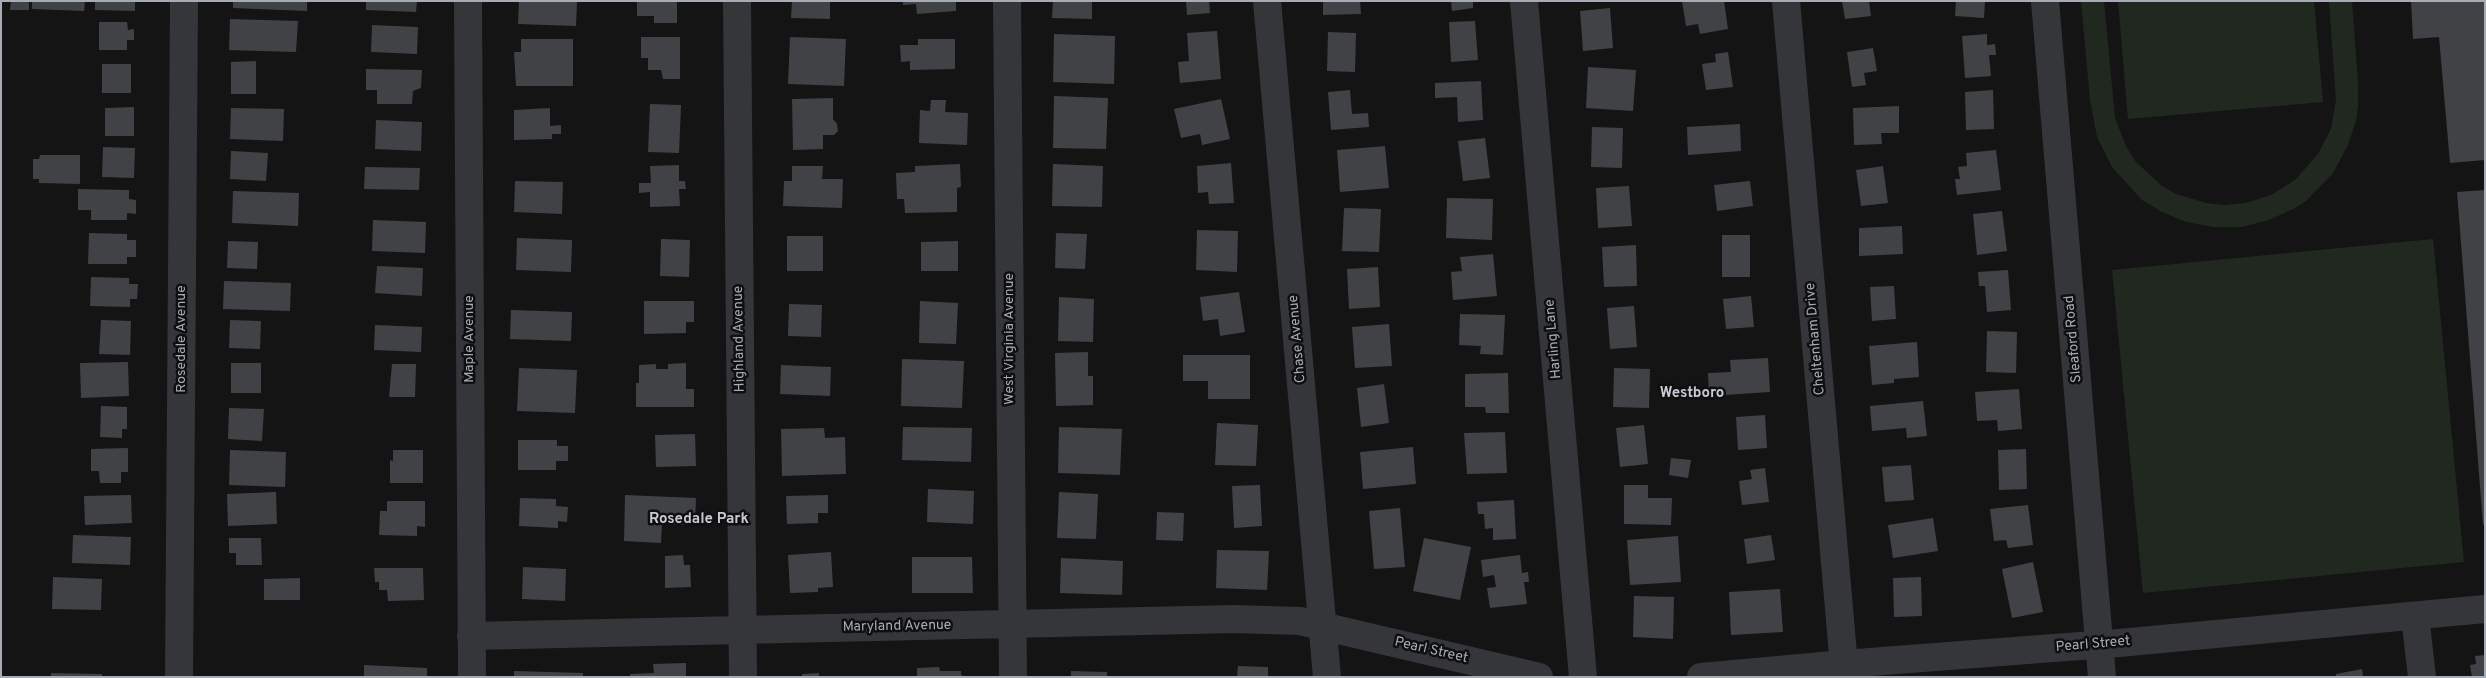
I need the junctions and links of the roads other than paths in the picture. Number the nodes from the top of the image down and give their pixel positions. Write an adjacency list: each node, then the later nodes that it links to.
1 (184, 1): 17 (street, Rosedale Avenue)
2 (468, 1): 14 (street, Maple Avenue)
3 (737, 1): 13 (street, Highland Avenue)
4 (1007, 1): 11 (street, West Virginia Avenue)
5 (1267, 1): 12 (street, Chase Avenue)
6 (1524, 1): 23 (street, Harling Lane)
7 (1786, 1): 16 (street, Cheltenham Drive)
8 (2045, 1): 15 (street, Sleaford Road)
9 (2485, 609): 10 (street, Pearl Street)
10 (2415, 616): 15 (street, Pearl Street); 26 (street)
11 (1012, 625): 12 (street, Maryland Avenue); 13 (street, Maryland Avenue); 20 (street, West Virginia Avenue)
12 (1322, 625): 21 (street, Chase Avenue); 22 (street, Pearl Street)
13 (742, 630): 14 (street, Maryland Avenue); 19 (street, Highland Avenue)
14 (471, 636): 18 (street, Maple Avenue)
15 (2099, 645): 16 (street, Pearl Street); 25 (street, Sleaford Road)
16 (1844, 670): 24 (street, Pearl Street)
17 (179, 677)
18 (472, 677)
19 (743, 677)
20 (1013, 677)
21 (1327, 677)
22 (1539, 677)
23 (1583, 677)
24 (1701, 677)
25 (2102, 677)
26 (2422, 677)

